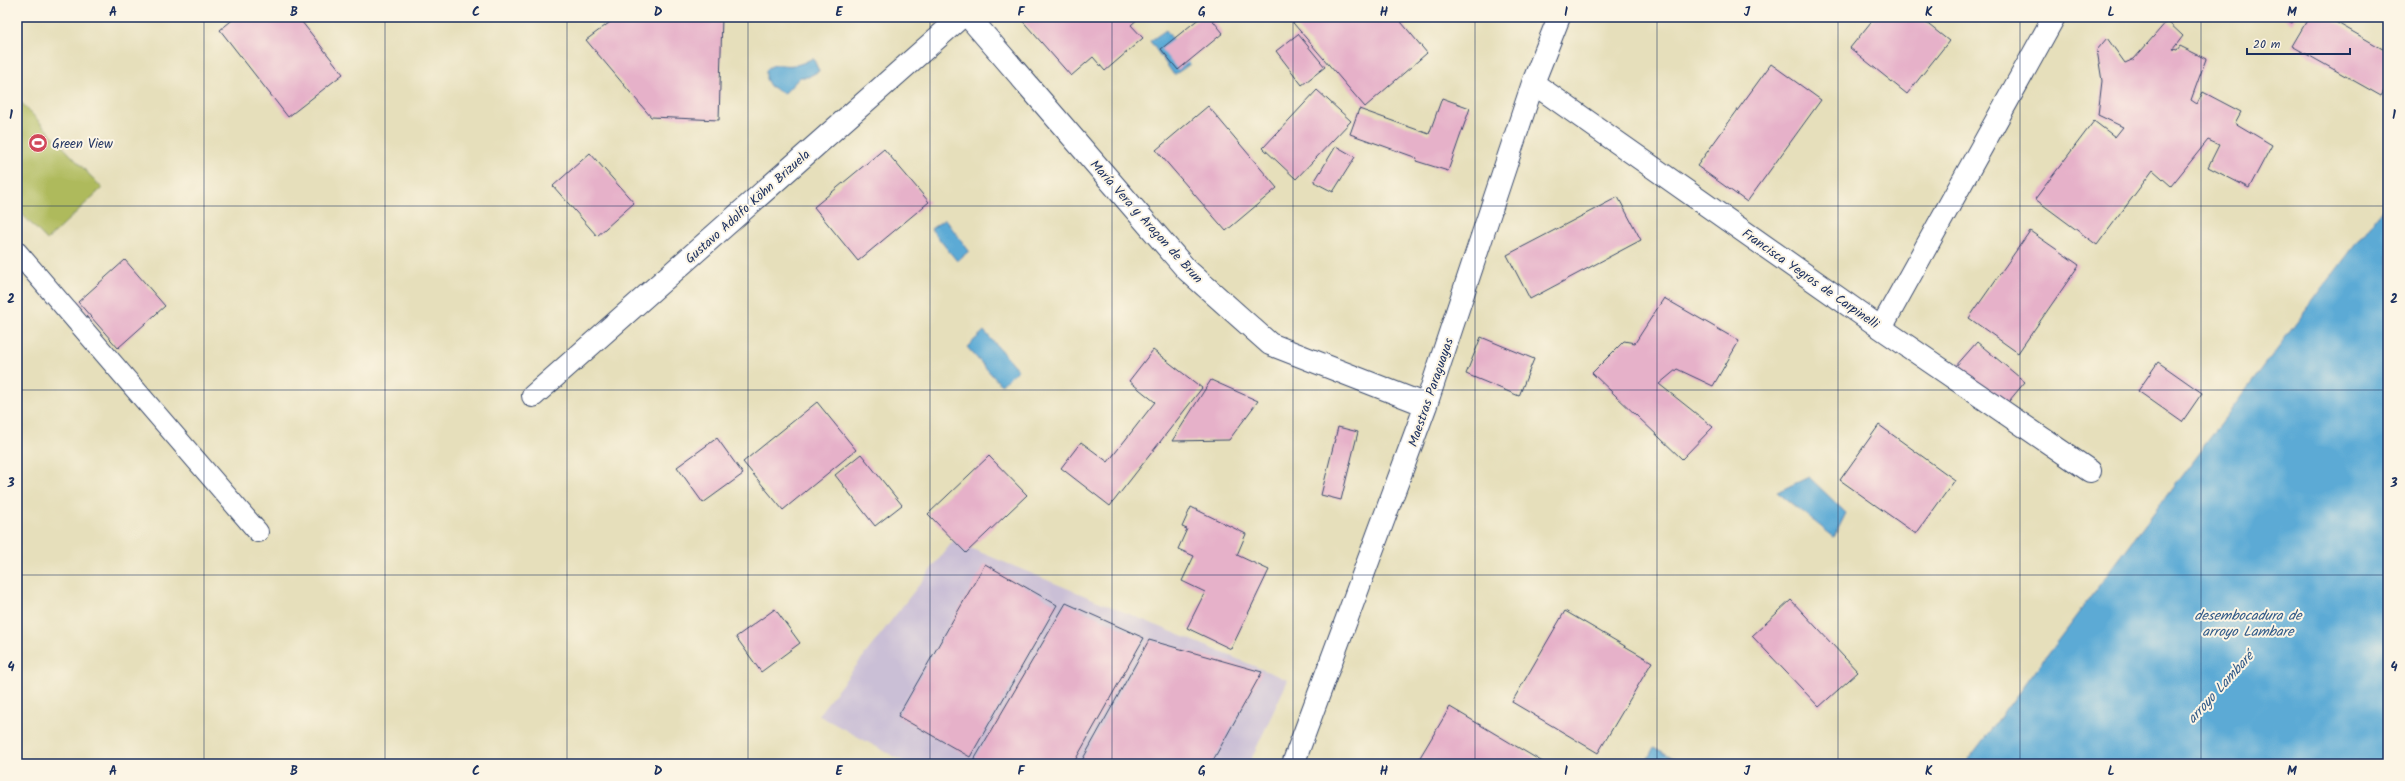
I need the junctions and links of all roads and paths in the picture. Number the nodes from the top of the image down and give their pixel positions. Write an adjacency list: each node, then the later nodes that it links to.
1 (960, 17): 8 (street, Gustavo Adolfo Köhn Brizuela)
2 (969, 17): 9 (street, María Vera y Aragon de Brun)
3 (1559, 17): 5 (street, Maestras Paraguayas)
4 (2054, 17): 7 (street)
5 (1533, 83): 7 (street, Francisca Yegros de Carpinelli); 9 (street, Maestras Paraguayas)
6 (17, 252): 11 (lane)
7 (1880, 328): 10 (street, Francisca Yegros de Carpinelli)
8 (533, 396)
9 (1426, 405): 12 (street, Maestras Paraguayas)
10 (2090, 471)
11 (258, 532)
12 (1293, 764)

